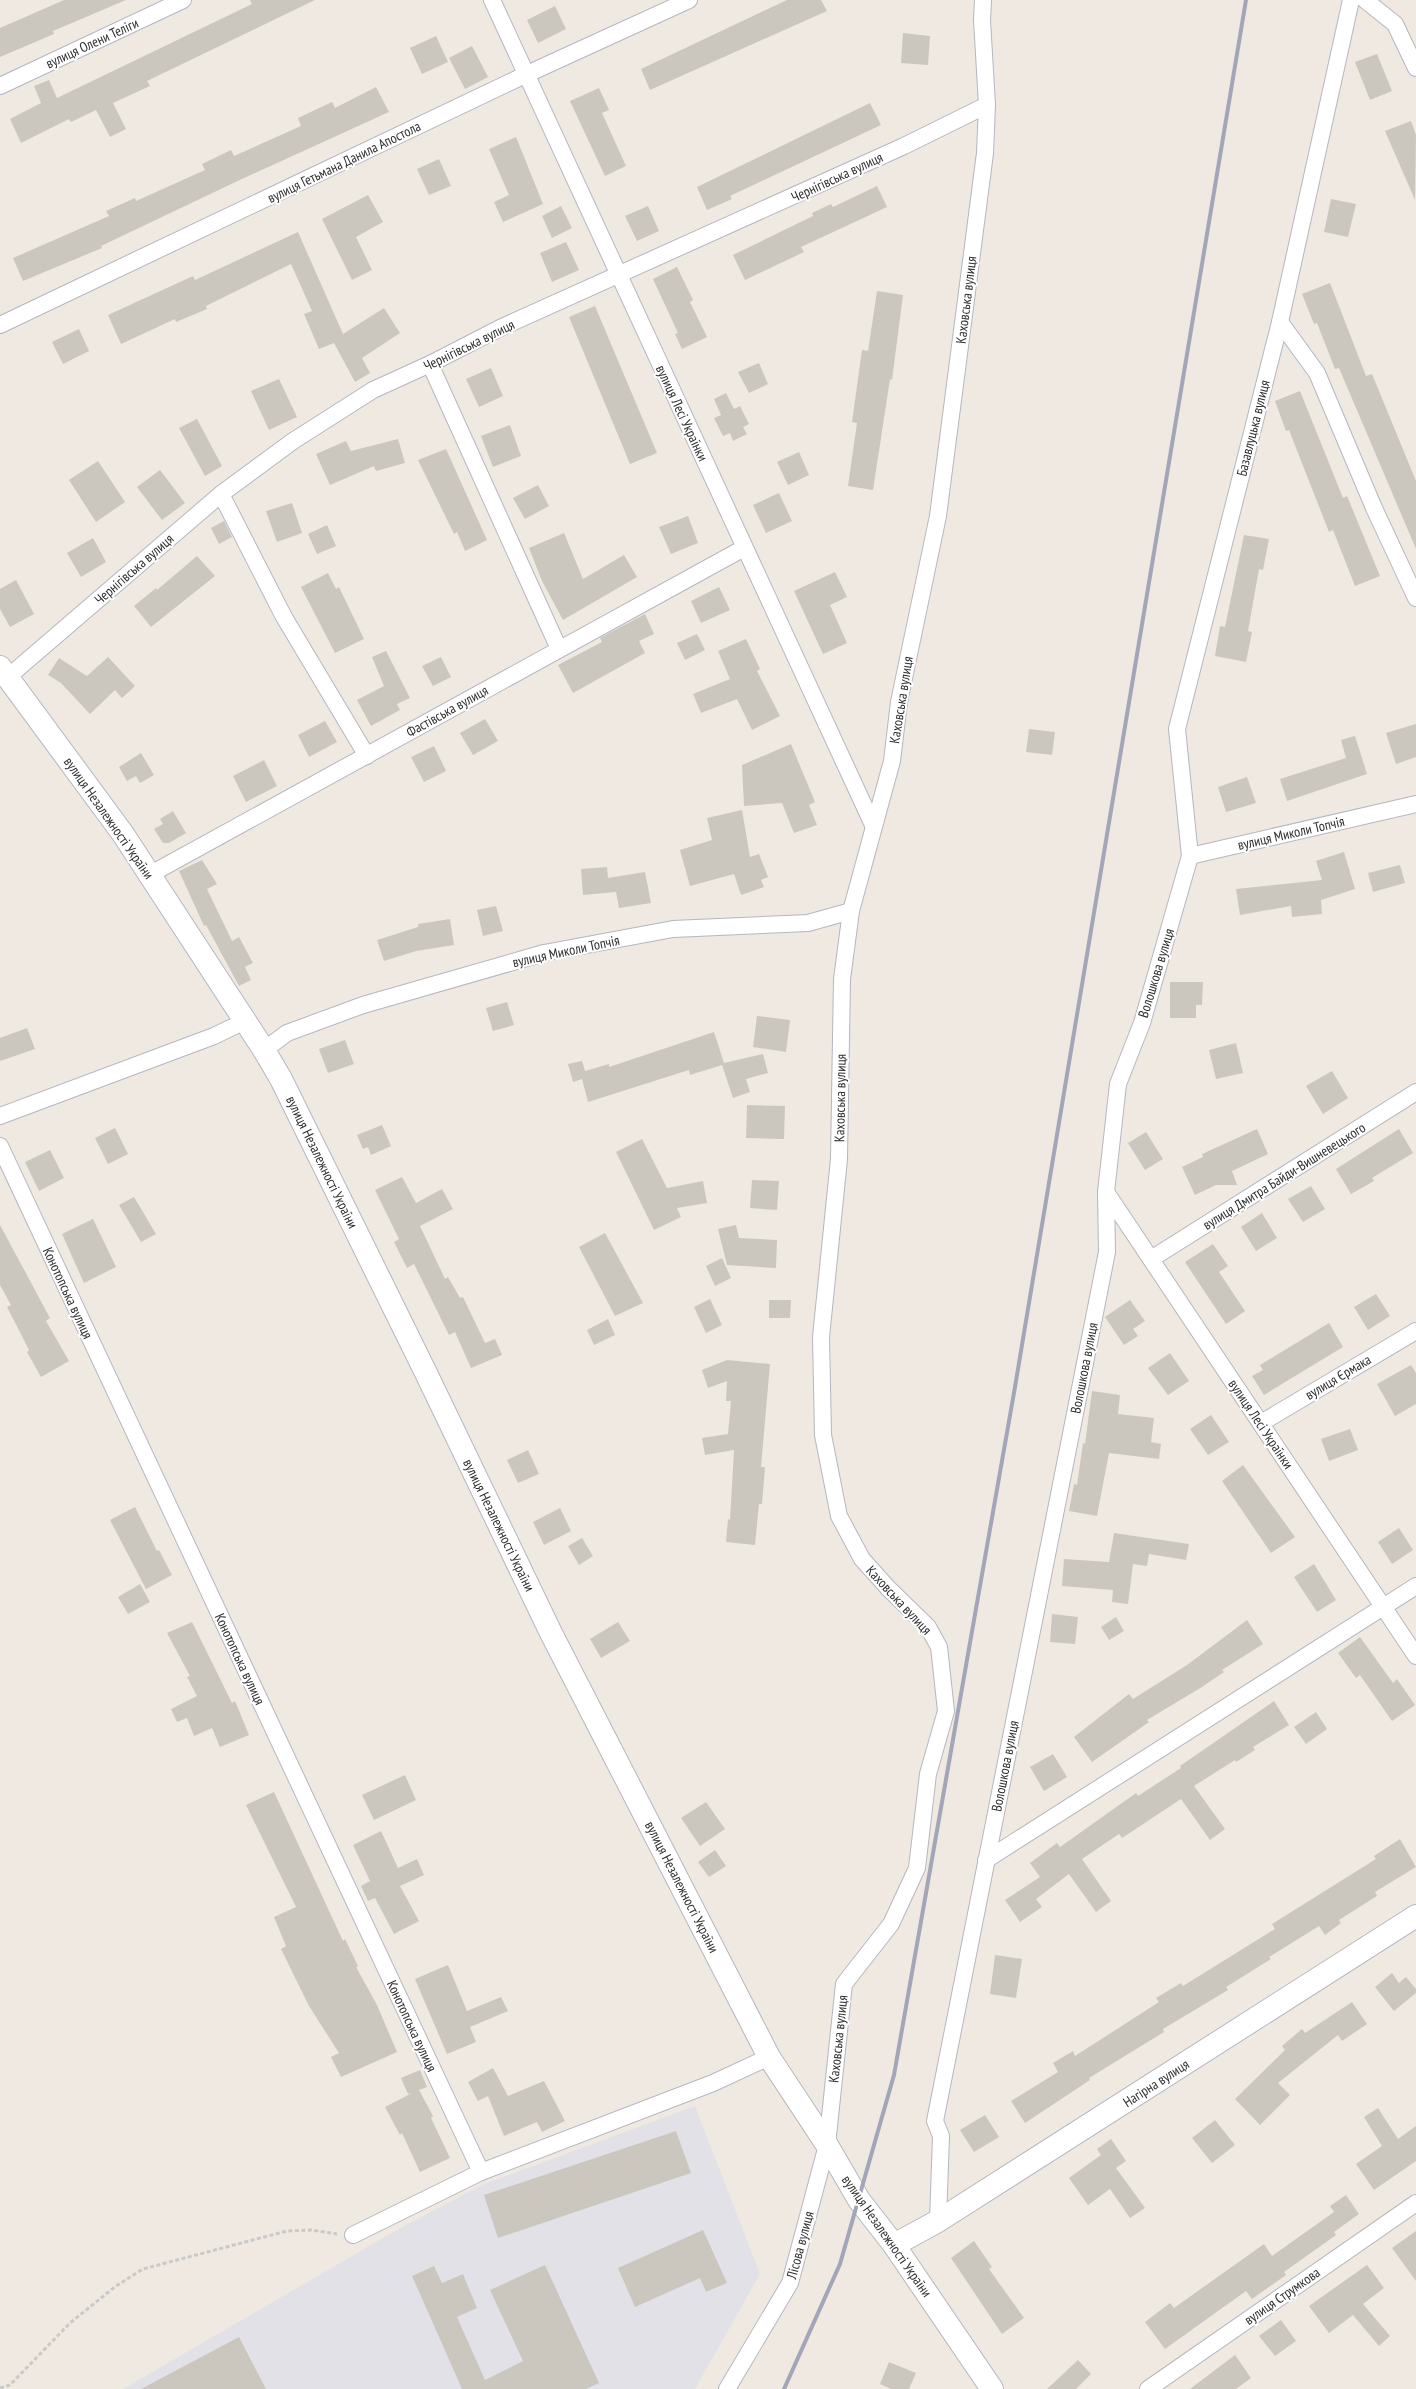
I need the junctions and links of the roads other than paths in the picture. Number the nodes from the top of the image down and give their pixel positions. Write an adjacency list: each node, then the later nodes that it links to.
1 (183, 0): 9 (street, вулиця Олени Теліги)
2 (492, 0): 8 (street, вулиця Лесі Українки)
3 (689, 0): 8 (street, вулиця Гетьмана Данила Апостола)
4 (983, 0): 10 (street, Каховська вулиця)
5 (1351, 0): 12 (street, Базавлуцька вулиця)
6 (1365, 0): 7 (street)
7 (1416, 68)
8 (526, 75): 11 (street, вулиця Лесі Українки); 13 (street, вулиця Гетьмана Данила Апостола)
9 (0, 86)
10 (987, 105): 11 (street, Чернігівська вулиця); 22 (street, Каховська вулиця)
11 (619, 277): 14 (street, Чернігівська вулиця); 16 (street, вулиця Лесі Українки)
12 (1280, 322): 17 (street); 23 (street, Базавлуцька вулиця)
13 (0, 325)
14 (430, 364): 15 (street, Чернігівська вулиця); 18 (street)
15 (221, 494): 19 (street, Чернігівська вулиця); 20 (street)
16 (744, 548): 18 (street, Фастівська вулиця); 22 (street, вулиця Лесі Українки)
17 (1416, 598)
18 (559, 648): 20 (street, Фастівська вулиця)
19 (4, 672): 24 (street, вулиця Незалежності України)
20 (367, 756): 24 (street, Фастівська вулиця)
21 (1416, 804): 23 (street, вулиця Миколи Топчія)
22 (873, 825): 25 (street, Каховська вулиця)
23 (1190, 856): 31 (street, Волошкова вулиця)
24 (149, 875): 26 (street, вулиця Незалежності України)
25 (851, 911): 27 (street, вулиця Миколи Топчія); 41 (street, Каховська вулиця)
26 (245, 1021): 27 (street, вулиця Незалежності України); 29 (street)
27 (264, 1050): 40 (street, вулиця Незалежності України)
28 (1416, 1092): 32 (street, вулиця Дмитра Байди-Вишневецького)
29 (0, 1116)
30 (0, 1146): 42 (street, Конотопська вулиця)
31 (1106, 1192): 32 (street, вулиця Лесі Українки); 38 (street, Волошкова вулиця)
32 (1151, 1259): 34 (street, вулиця Лесі Українки)
33 (1416, 1331): 34 (street, вулиця Єрмака)
34 (1261, 1423): 36 (street, вулиця Лесі Українки)
35 (1416, 1586): 36 (street)
36 (1384, 1607): 37 (street, вулиця Лесі Українки); 38 (street)
37 (1416, 1656)
38 (986, 1860): 44 (street, Волошкова вулиця)
39 (1416, 1916): 44 (street, Нагірна вулиця)
40 (769, 2057): 41 (street, вулиця Незалежності України); 42 (street)
41 (827, 2145): 46 (street, вулиця Незалежності України); 47 (street, Лісова вулиця)
42 (480, 2172): 45 (street)
43 (1416, 2203): 49 (street, вулиця Струмкова)
44 (938, 2222): 46 (street, Нагірна вулиця)
45 (353, 2235)
46 (894, 2246): 48 (street, вулиця Незалежності України)
47 (727, 2389)
48 (992, 2389)
49 (1148, 2389)

